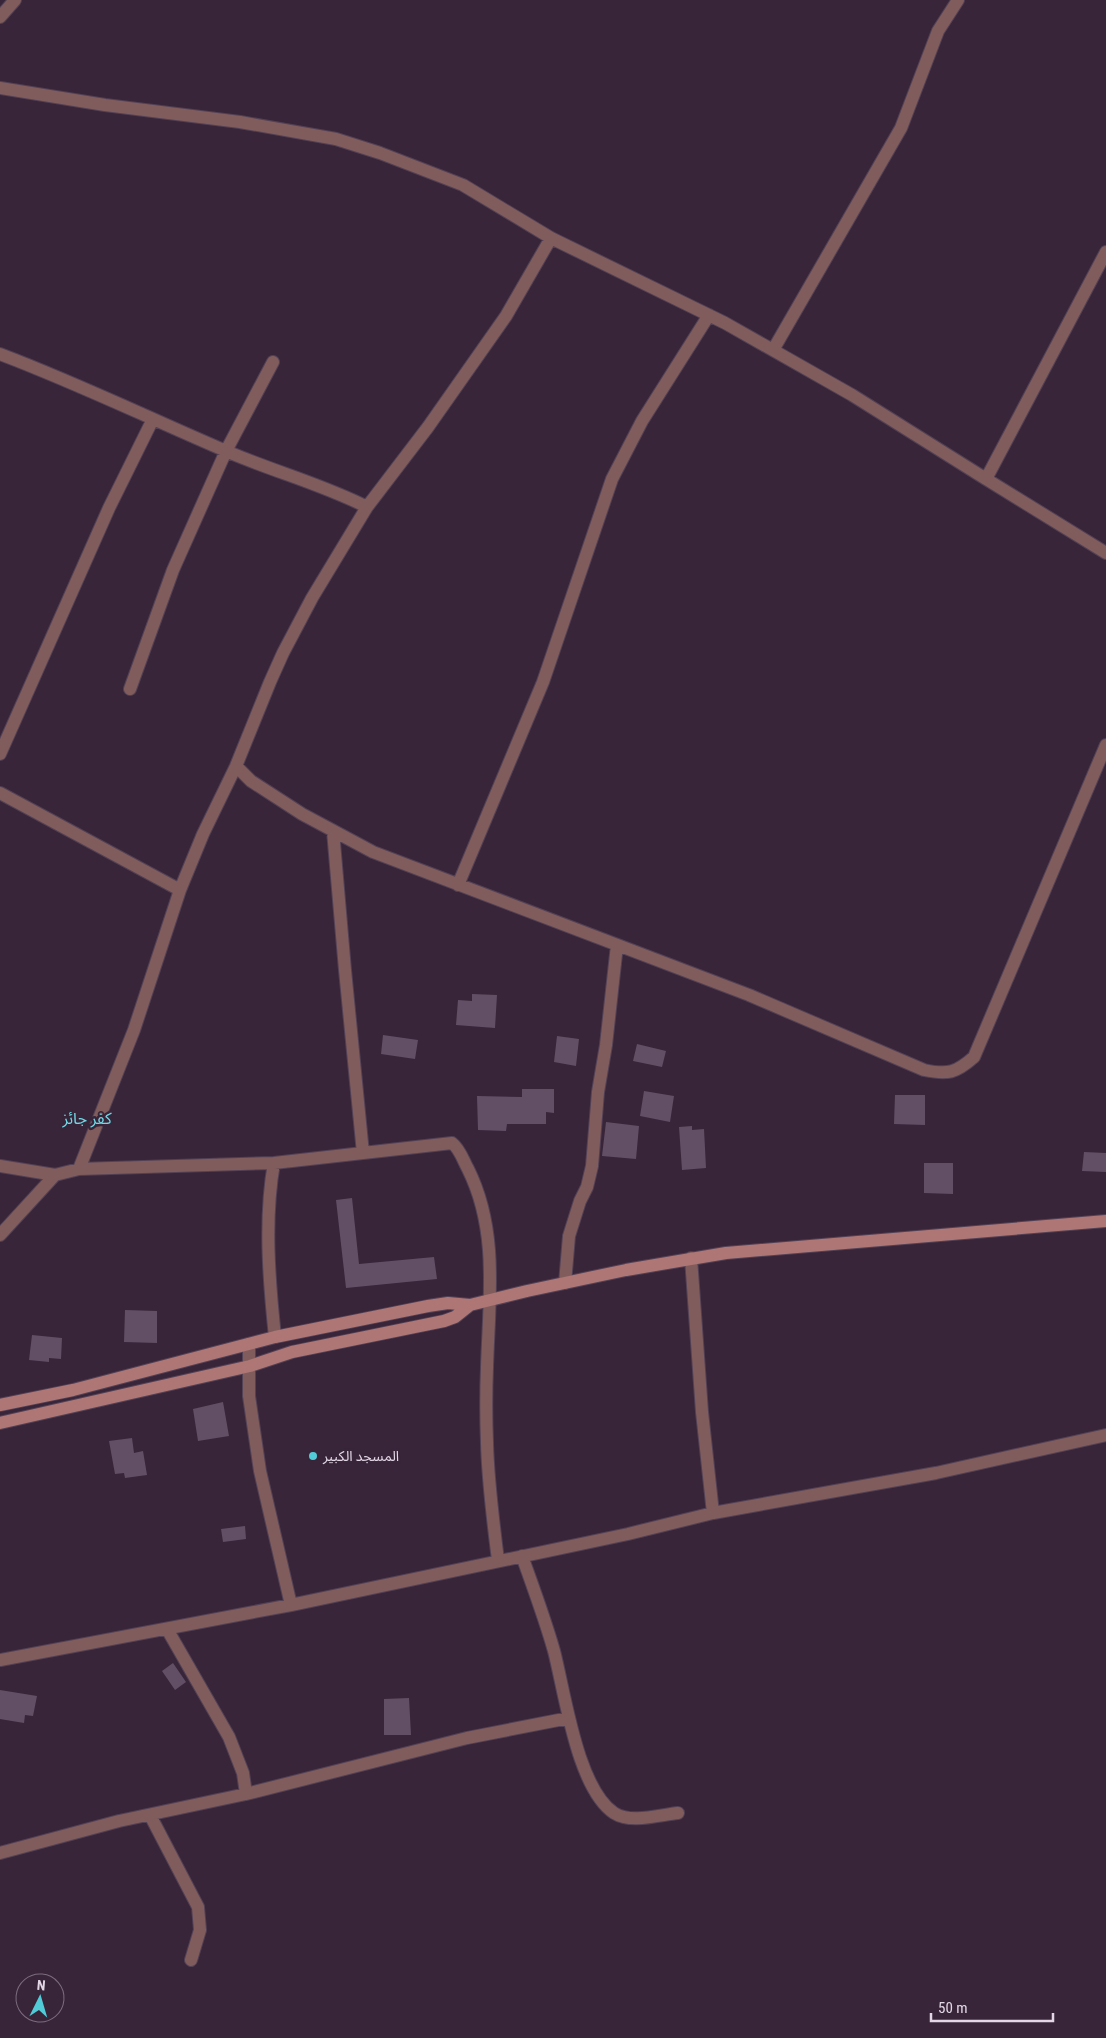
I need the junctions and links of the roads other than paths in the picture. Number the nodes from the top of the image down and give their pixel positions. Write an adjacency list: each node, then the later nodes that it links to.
1 (15, 0): 3 (street)
2 (958, 0): 8 (street)
3 (0, 17)
4 (0, 88): 5 (street)
5 (551, 238): 7 (street); 14 (street)
6 (1106, 252): 13 (street)
7 (709, 316): 8 (street); 22 (street)
8 (773, 350): 13 (street)
9 (0, 354): 11 (street)
10 (272, 362): 12 (street)
11 (153, 418): 12 (street); 18 (street)
12 (226, 451): 14 (street); 16 (street)
13 (986, 479): 15 (street)
14 (366, 507): 19 (street)
15 (1106, 553)
16 (130, 689)
17 (1106, 745): 24 (street)
18 (0, 754)
19 (236, 766): 21 (street); 23 (street)
20 (0, 793): 23 (street)
21 (333, 831): 22 (street); 25 (street)
22 (458, 885): 24 (street)
23 (180, 890): 28 (street)
24 (617, 944): 33 (street)
25 (363, 1153): 26 (street); 34 (street)
26 (274, 1163): 28 (street); 36 (street)
27 (0, 1166): 29 (street)
28 (79, 1169): 29 (street)
29 (56, 1175): 31 (street)
30 (1106, 1221): 32 (street)
31 (0, 1235)
32 (691, 1258): 33 (street); 42 (street)
33 (565, 1284): 34 (street)
34 (491, 1300): 35 (street); 44 (street)
35 (470, 1305): 36 (street); 38 (street)
36 (275, 1337): 37 (street)
37 (249, 1344): 38 (street); 39 (street)
38 (250, 1366): 40 (street); 45 (street)
39 (0, 1405)
40 (0, 1423)
41 (1106, 1435): 42 (street)
42 (713, 1514): 43 (street)
43 (522, 1556): 44 (street); 48 (street)
44 (498, 1560): 45 (street)
45 (291, 1605): 46 (street)
46 (167, 1629): 47 (street); 49 (street)
47 (0, 1660)
48 (570, 1718): 49 (street); 50 (street)
49 (246, 1794): 51 (street)
50 (678, 1813)
51 (150, 1815): 52 (street); 53 (street)
52 (0, 1853)
53 (191, 1960)

